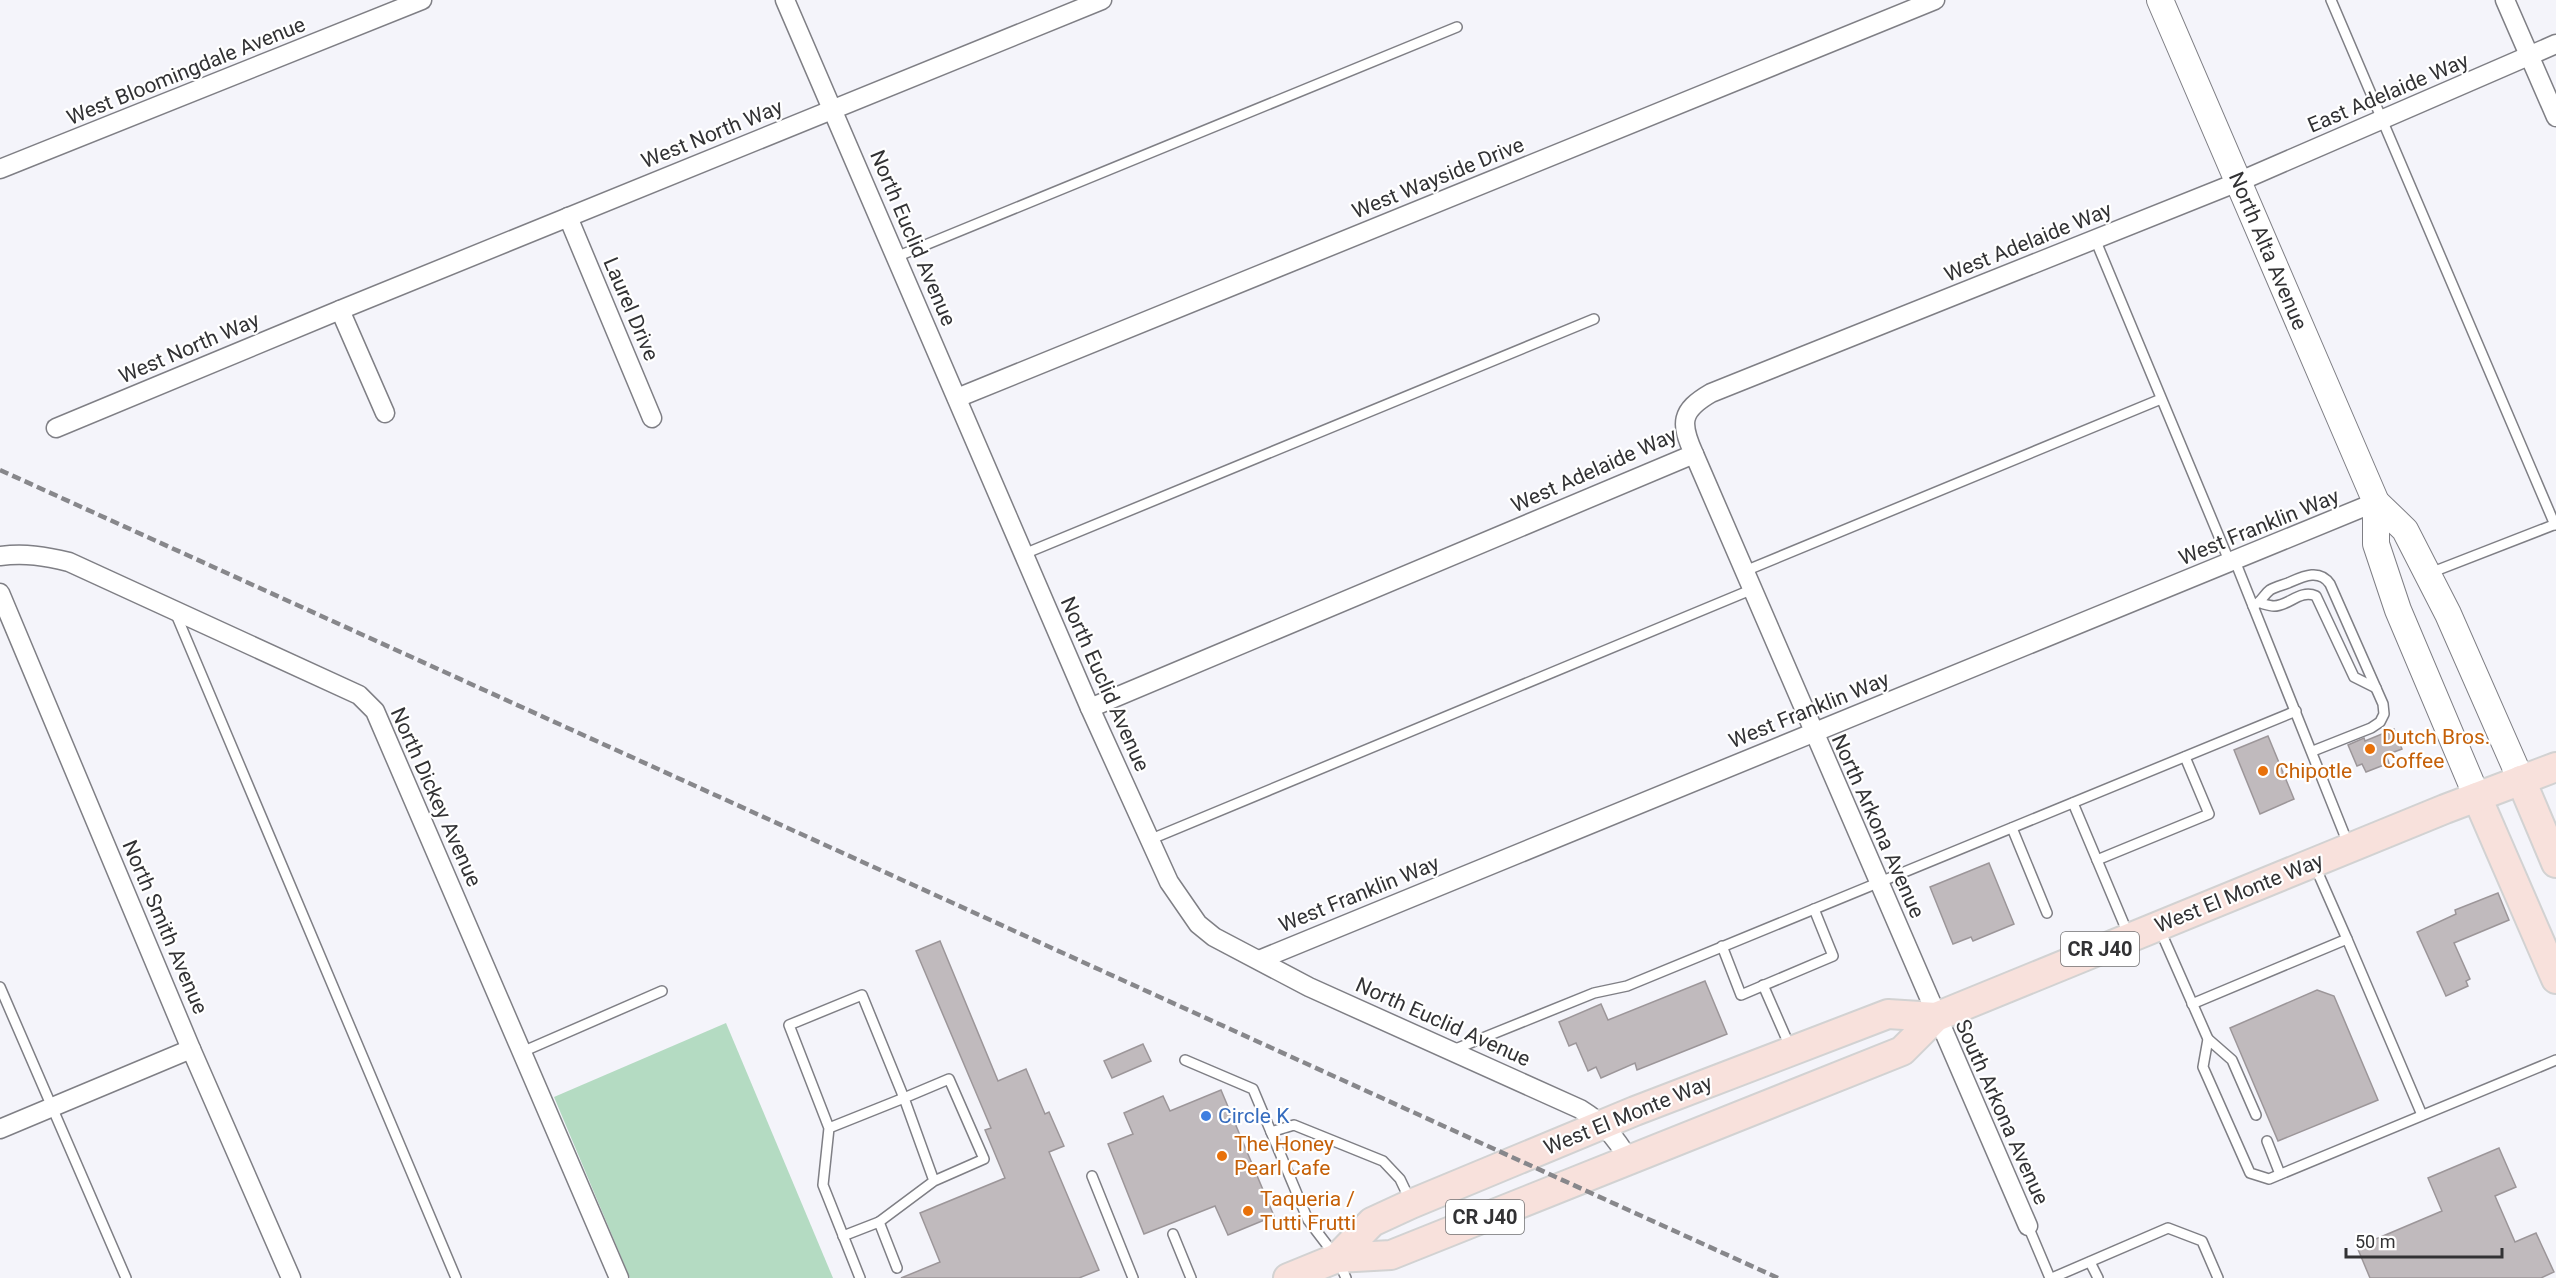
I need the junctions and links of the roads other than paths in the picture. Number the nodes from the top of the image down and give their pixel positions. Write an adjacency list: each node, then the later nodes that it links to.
1 (422, 0): 14 (street, West Bloomingdale Avenue)
2 (785, 0): 11 (street, North Euclid Avenue)
3 (1102, 0): 11 (street, West North Way)
4 (1935, 0): 21 (street, West Wayside Drive)
5 (2160, 0): 15 (main road, North Alta Avenue)
6 (2331, 0): 13 (lane)
7 (2505, 0): 10 (street)
8 (1457, 27): 18 (lane)
9 (2556, 44): 10 (street, East Adelaide Way)
10 (2529, 56): 12 (street); 13 (street, East Adelaide Way)
11 (832, 109): 16 (street, West North Way); 18 (street, North Euclid Avenue)
12 (2556, 117)
13 (2383, 120): 15 (street, East Adelaide Way); 28 (lane)
14 (0, 170)
15 (2238, 182): 17 (street, West Adelaide Way); 27 (main road, North Alta Avenue)
16 (568, 217): 19 (street, West North Way); 24 (street, Laurel Drive)
17 (2095, 239): 22 (lane); 26 (street, West Adelaide Way)
18 (896, 257): 21 (street, North Euclid Avenue)
19 (340, 310): 23 (street); 25 (street, West North Way)
20 (1594, 319): 29 (lane)
21 (957, 398): 29 (street, North Euclid Avenue)
22 (2161, 399): 31 (lane); 32 (lane)
23 (385, 413)
24 (652, 418)
25 (56, 429)
26 (1694, 454): 32 (street, North Arkona Avenue); 39 (street, West Adelaide Way)
27 (2376, 502): 31 (street, West Franklin Way); 33 (main road, North Alta Avenue); 46 (main road, North Alta Avenue)
28 (2556, 525): 33 (lane)
29 (1024, 554): 39 (street, North Euclid Avenue)
30 (0, 556): 37 (street, North Dickey Avenue)
31 (2233, 562): 36 (lane); 41 (street, West Franklin Way)
32 (1745, 570): 34 (street, North Arkona Avenue)
33 (2428, 574): 45 (main road, North Alta Avenue)
34 (1753, 589): 41 (street, North Arkona Avenue); 49 (lane)
35 (0, 593): 69 (street, North Smith Avenue)
36 (2257, 604): 38 (lane); 38 (lane); 40 (lane)
37 (175, 612): 72 (street, North Dickey Avenue); 98 (lane)
38 (2376, 688): 42 (lane)
39 (1090, 708): 49 (street, North Euclid Avenue)
40 (2296, 711): 42 (lane); 43 (lane)
41 (1813, 733): 54 (street, North Arkona Avenue); 61 (street, West Franklin Way)
42 (2313, 751): 50 (lane)
43 (2185, 757): 47 (lane); 51 (lane)
44 (2556, 767): 45 (main road, CR J40)
45 (2521, 780): 46 (main road, CR J40); 53 (main road)
46 (2477, 797): 50 (main road, West El Monte Way / CR J40); 62 (main road)
47 (2073, 802): 48 (lane); 51 (lane)
48 (2012, 828): 54 (lane); 56 (lane)
49 (1149, 840): 61 (street, North Euclid Avenue)
50 (2350, 848): 52 (main road, West El Monte Way / CR J40)
51 (2097, 860): 58 (lane)
52 (2314, 863): 57 (main road, West El Monte Way / CR J40); 59 (lane)
53 (2556, 863)
54 (1879, 882): 55 (lane); 67 (street, North Arkona Avenue)
55 (1814, 909): 60 (lane); 63 (lane)
56 (2047, 913)
57 (2158, 926): 58 (main road, West El Monte Way / CR J40); 66 (lane)
58 (2130, 937): 67 (main road, West El Monte Way / CR J40)
59 (2347, 939): 66 (lane); 78 (lane)
60 (1722, 946): 63 (lane); 70 (lane)
61 (1258, 960): 70 (street, North Euclid Avenue)
62 (2556, 979)
63 (1763, 985): 71 (lane)
64 (0, 987): 76 (lane)
65 (662, 991): 72 (lane)
66 (2192, 1004): 68 (lane)
67 (1936, 1017): 71 (main road, West El Monte Way / CR J40); 84 (main road, West El Monte Way / CR J40); 90 (street, South Arkona Avenue)
68 (2208, 1039): 77 (lane); 85 (lane)
69 (191, 1049): 76 (street); 97 (street, North Smith Avenue)
70 (1453, 1050): 79 (street, North Euclid Avenue)
71 (1792, 1051): 79 (main road, West El Monte Way / CR J40)
72 (522, 1052): 99 (street, North Dickey Avenue)
73 (1185, 1060): 82 (lane)
74 (2556, 1060): 78 (lane)
75 (904, 1098): 80 (lane); 80 (lane); 87 (lane); 87 (lane)
76 (51, 1107): 81 (street); 96 (lane)
77 (2256, 1115)
78 (2422, 1115): 85 (lane)
79 (1603, 1123): 84 (street, North Euclid Avenue); 88 (main road, West El Monte Way / CR J40)
80 (829, 1128): 92 (lane)
81 (0, 1129)
82 (1271, 1132): 88 (lane); 95 (lane)
83 (2267, 1141): 85 (lane)
84 (1629, 1160): 95 (main road, West El Monte Way / CR J40)
85 (2280, 1174)
86 (1092, 1176): 101 (lane)
87 (934, 1181): 89 (lane)
88 (1411, 1204): 95 (main road, West El Monte Way / CR J40)
89 (879, 1222): 92 (lane); 94 (lane)
90 (2028, 1226): 104 (lane)
91 (1173, 1234): 102 (lane)
92 (843, 1236): 100 (lane)
93 (2090, 1262): 104 (lane); 105 (lane); 106 (lane)
94 (897, 1268)
95 (1342, 1268): 103 (main road, West El Monte Way / CR J40)
96 (126, 1278)
97 (291, 1278)
98 (456, 1278)
99 (620, 1278)
100 (860, 1278)
101 (1133, 1278)
102 (1191, 1278)
103 (1288, 1278)
104 (2051, 1278)
105 (2098, 1278)
106 (2218, 1278)

